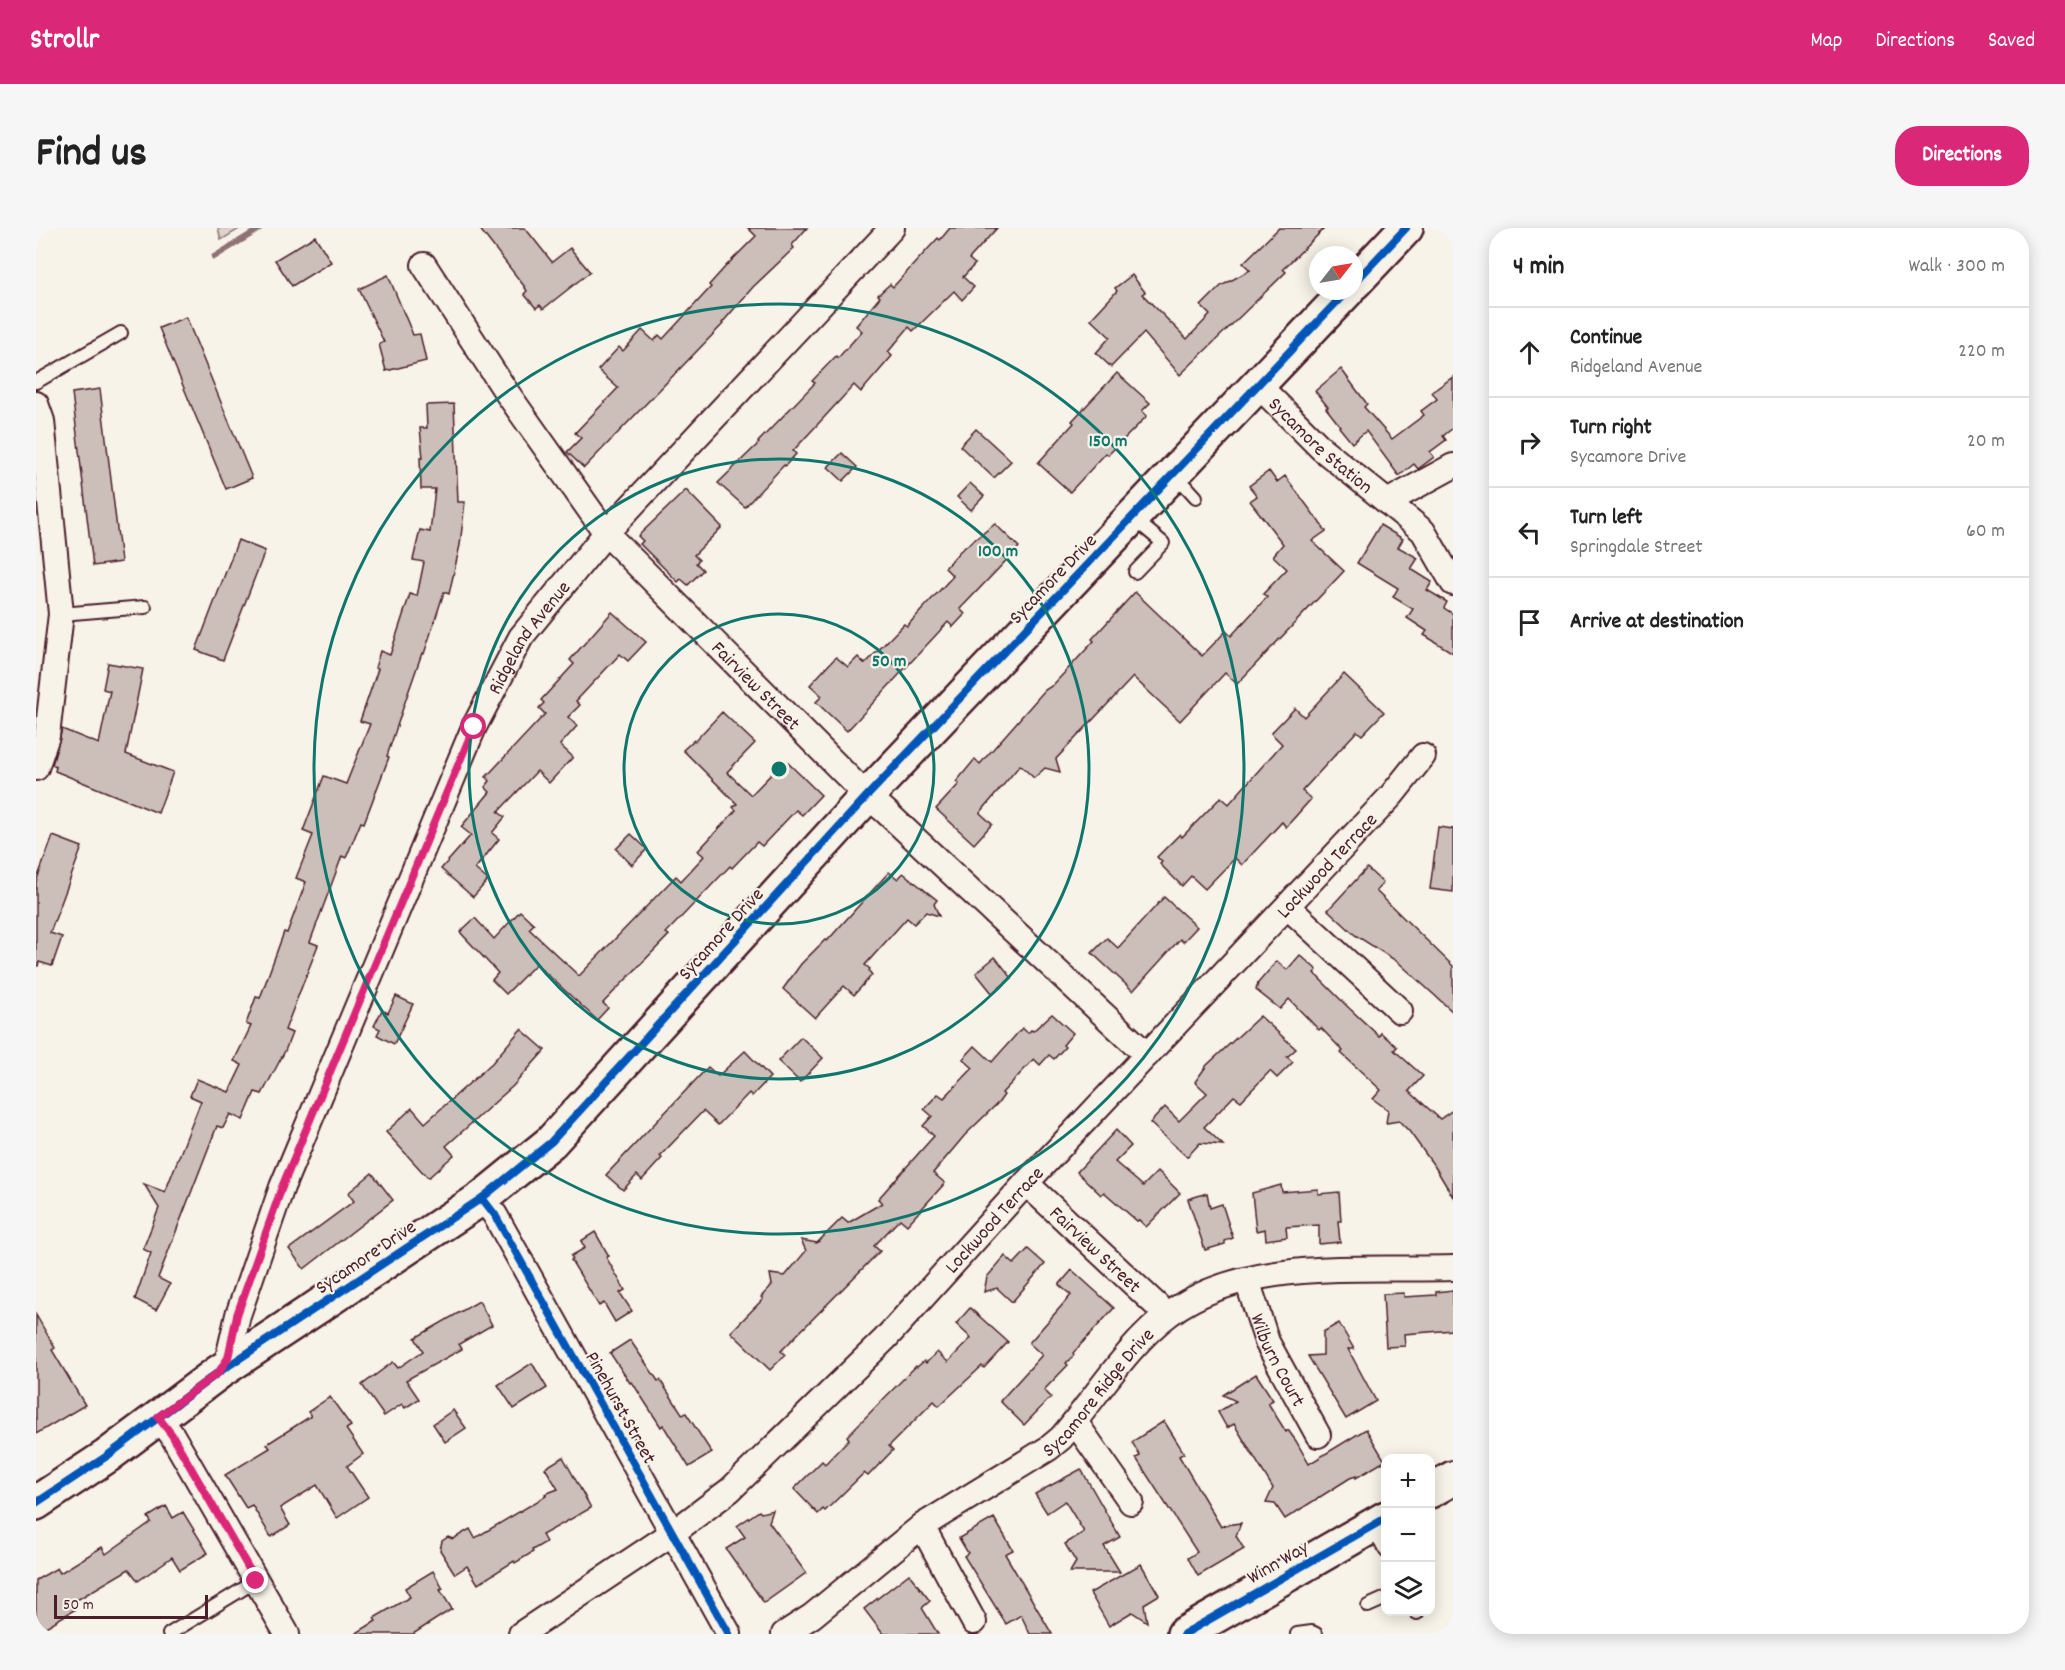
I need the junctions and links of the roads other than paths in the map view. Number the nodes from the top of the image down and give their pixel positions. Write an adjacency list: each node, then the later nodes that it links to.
1 (1406, 228): 4 (street)
2 (877, 233): 16 (street, Ridgeland Avenue)
3 (424, 266): 16 (street, Fairview Street)
4 (1363, 273)
5 (1338, 300): 8 (street, Sycamore Drive)
6 (121, 333): 7 (lane)
7 (36, 382)
8 (1258, 385): 11 (street, Sycamore Drive); 13 (street, Sycamore Station)
9 (36, 404): 14 (street)
10 (1453, 466): 13 (street, Sycamore Station)
11 (1174, 473): 12 (lane); 15 (street, Sycamore Drive)
12 (1196, 498)
13 (1387, 502): 18 (street, Sycamore Station)
14 (44, 514): 20 (street)
15 (1133, 517): 17 (lane); 23 (street, Sycamore Drive)
16 (606, 533): 23 (street, Fairview Street); 32 (street, Ridgeland Avenue)
17 (1135, 572)
18 (1453, 583)
19 (146, 607): 20 (lane)
20 (61, 614): 22 (street)
21 (1423, 756): 24 (street, Lockwood Terrace)
22 (36, 768)
23 (867, 796): 26 (street, Fairview Street); 28 (street, Sycamore Drive)
24 (1288, 908): 25 (street); 26 (street, Lockwood Terrace)
25 (1400, 1011)
26 (1147, 1055): 27 (street, Lockwood Terrace)
27 (1026, 1183): 31 (street, Fairview Street); 41 (street, Lockwood Terrace)
28 (482, 1198): 32 (street, Sycamore Drive); 41 (street, Pinehurst Street)
29 (1453, 1268): 30 (street, Sycamore Ridge Drive)
30 (1247, 1280): 31 (street, Sycamore Ridge Drive); 35 (street, Wilburn Court)
31 (1167, 1315): 34 (street, Sycamore Ridge Drive)
32 (219, 1372): 33 (street, Sycamore Drive)
33 (158, 1417): 39 (street, Sycamore Drive); 43 (street)
34 (1075, 1422): 38 (street); 40 (street, Sycamore Ridge Drive)
35 (1318, 1435)
36 (1453, 1478): 37 (street)
37 (1435, 1489)
38 (1131, 1502)
39 (36, 1503)
40 (922, 1526): 46 (street); 51 (street, Sycamore Ridge Drive)
41 (674, 1532): 49 (street, Lockwood Terrace); 50 (street, Pinehurst Street)
42 (1380, 1532): 52 (street, Winn Way)
43 (256, 1581): 47 (lane); 48 (street)
44 (1381, 1600): 45 (lane)
45 (1368, 1606)
46 (975, 1622)
47 (170, 1634)
48 (287, 1634)
49 (521, 1634)
50 (729, 1634)
51 (784, 1634)
52 (1184, 1634)
53 (1297, 1634): 54 (lane)
54 (1316, 1634)

